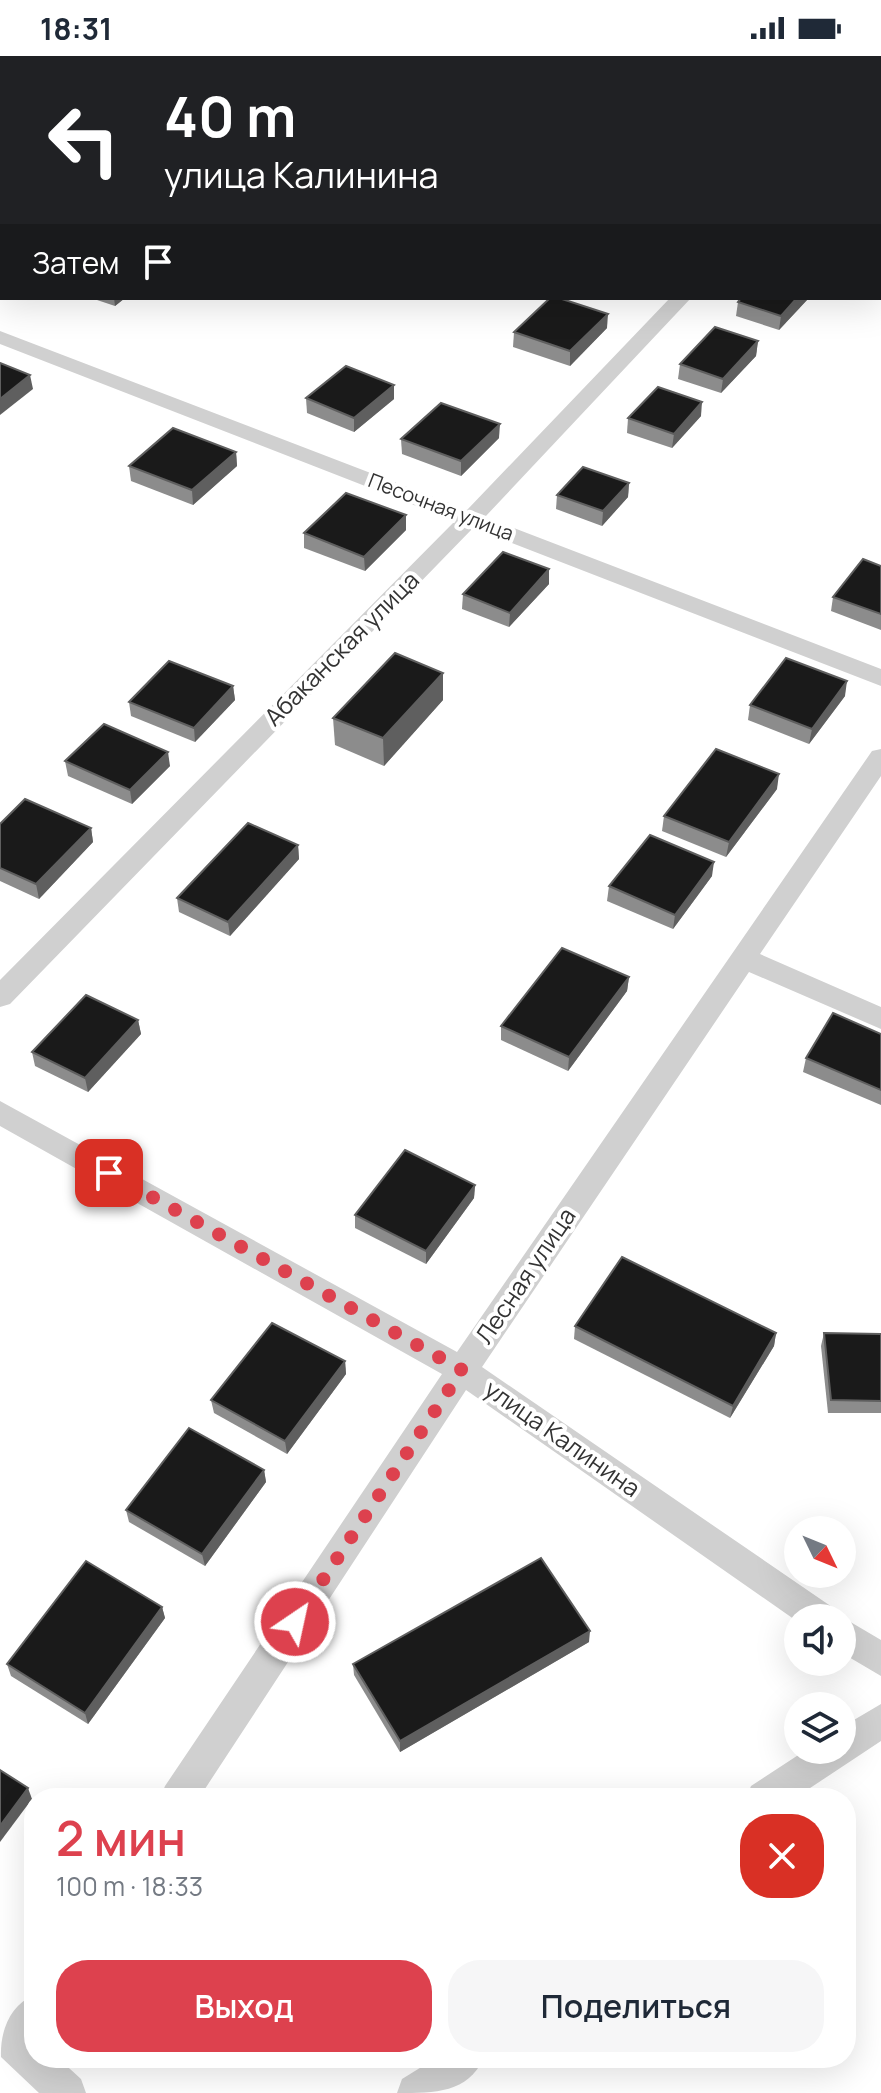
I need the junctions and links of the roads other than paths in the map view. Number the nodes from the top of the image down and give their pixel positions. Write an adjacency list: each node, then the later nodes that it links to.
1 (679, 300): 3 (lane, Абаканская улица)
2 (0, 337): 3 (lane, Песочная улица)
3 (471, 518): 4 (lane, Песочная улица); 7 (lane, Абаканская улица)
4 (881, 678)
5 (881, 757): 6 (lane, Лесная улица)
6 (743, 958): 8 (lane); 10 (lane, Лесная улица)
7 (0, 997)
8 (881, 1019)
9 (0, 1112): 10 (lane, улица Калинина)
10 (462, 1370): 11 (lane, улица Калинина); 17 (lane, Лесная улица)
11 (800, 1604)
12 (856, 1643): 13 (lane)
13 (881, 1660)
14 (881, 1721): 15 (lane)
15 (856, 1737)
16 (816, 1764): 18 (lane)
17 (185, 1788)
18 (779, 1788)
19 (50, 2068): 21 (lane)
20 (456, 2068): 22 (lane)
21 (67, 2093)
22 (416, 2093)

